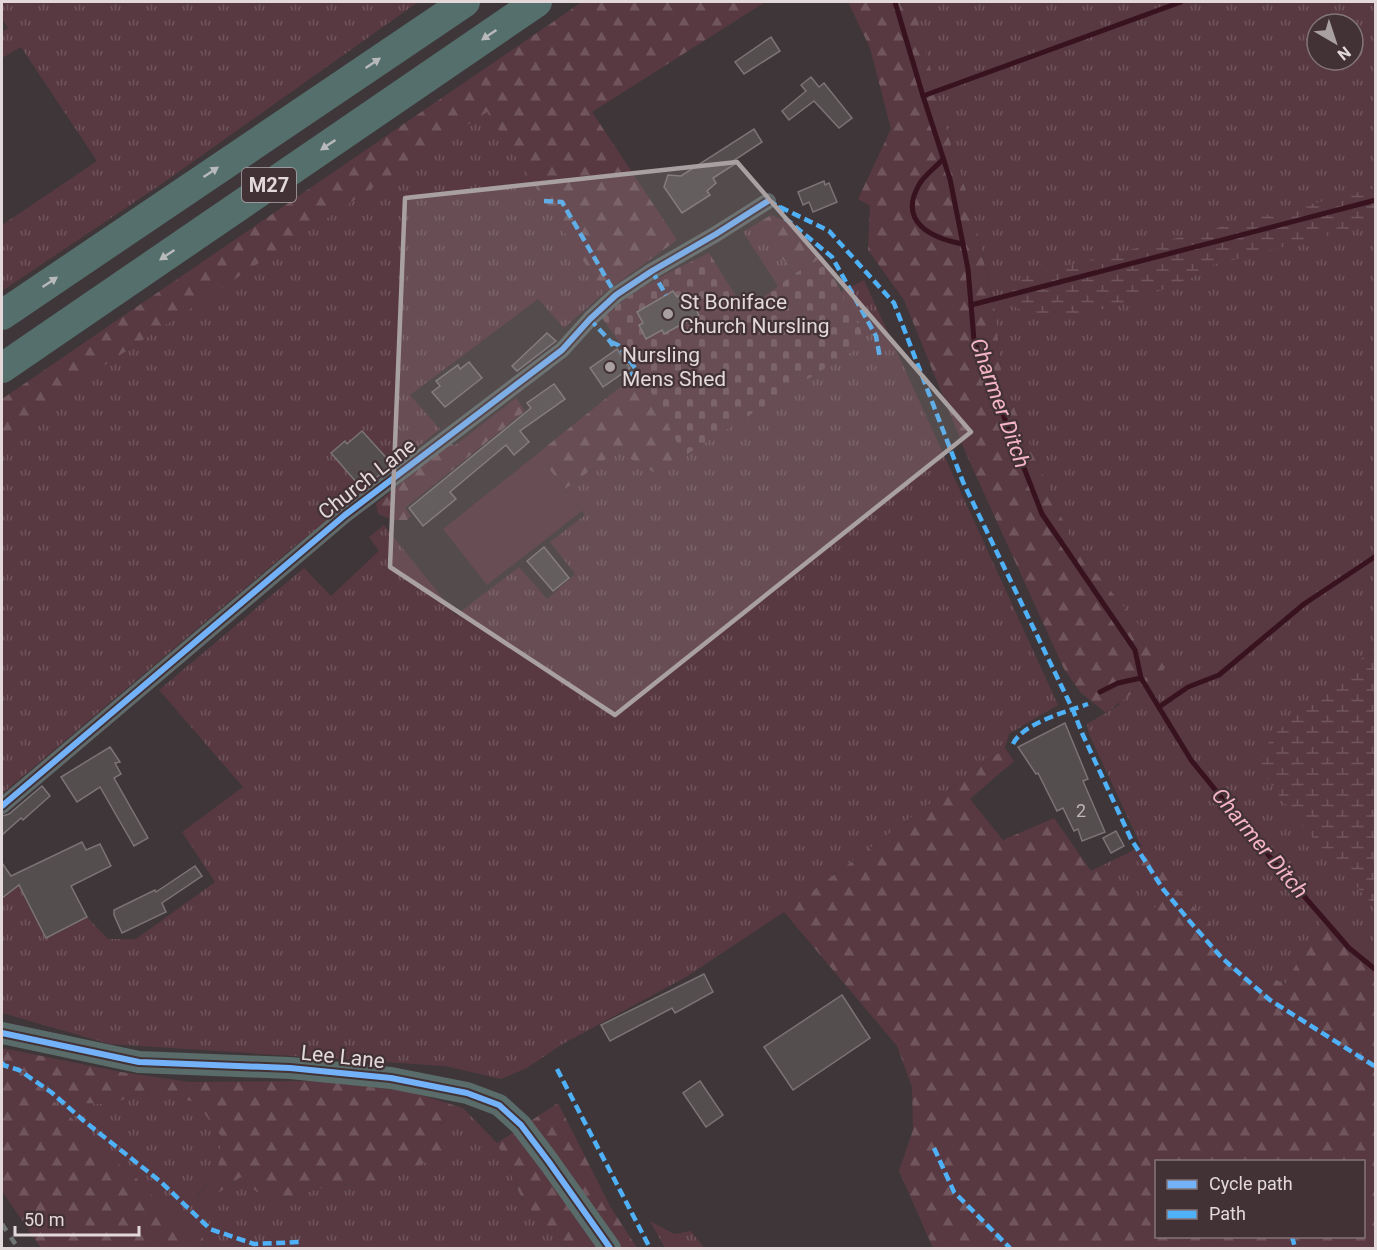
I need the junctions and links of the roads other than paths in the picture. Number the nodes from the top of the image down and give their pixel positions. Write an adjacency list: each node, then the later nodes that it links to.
1 (465, 2): 4 (highway, M27, one-way to 1)
2 (537, 2): 5 (highway, M27, one-way to 5)
3 (768, 201): 6 (street, Church Lane)
4 (2, 315)
5 (2, 368)
6 (2, 806)
7 (2, 1033): 8 (street, Lee Lane)
8 (609, 1248)

